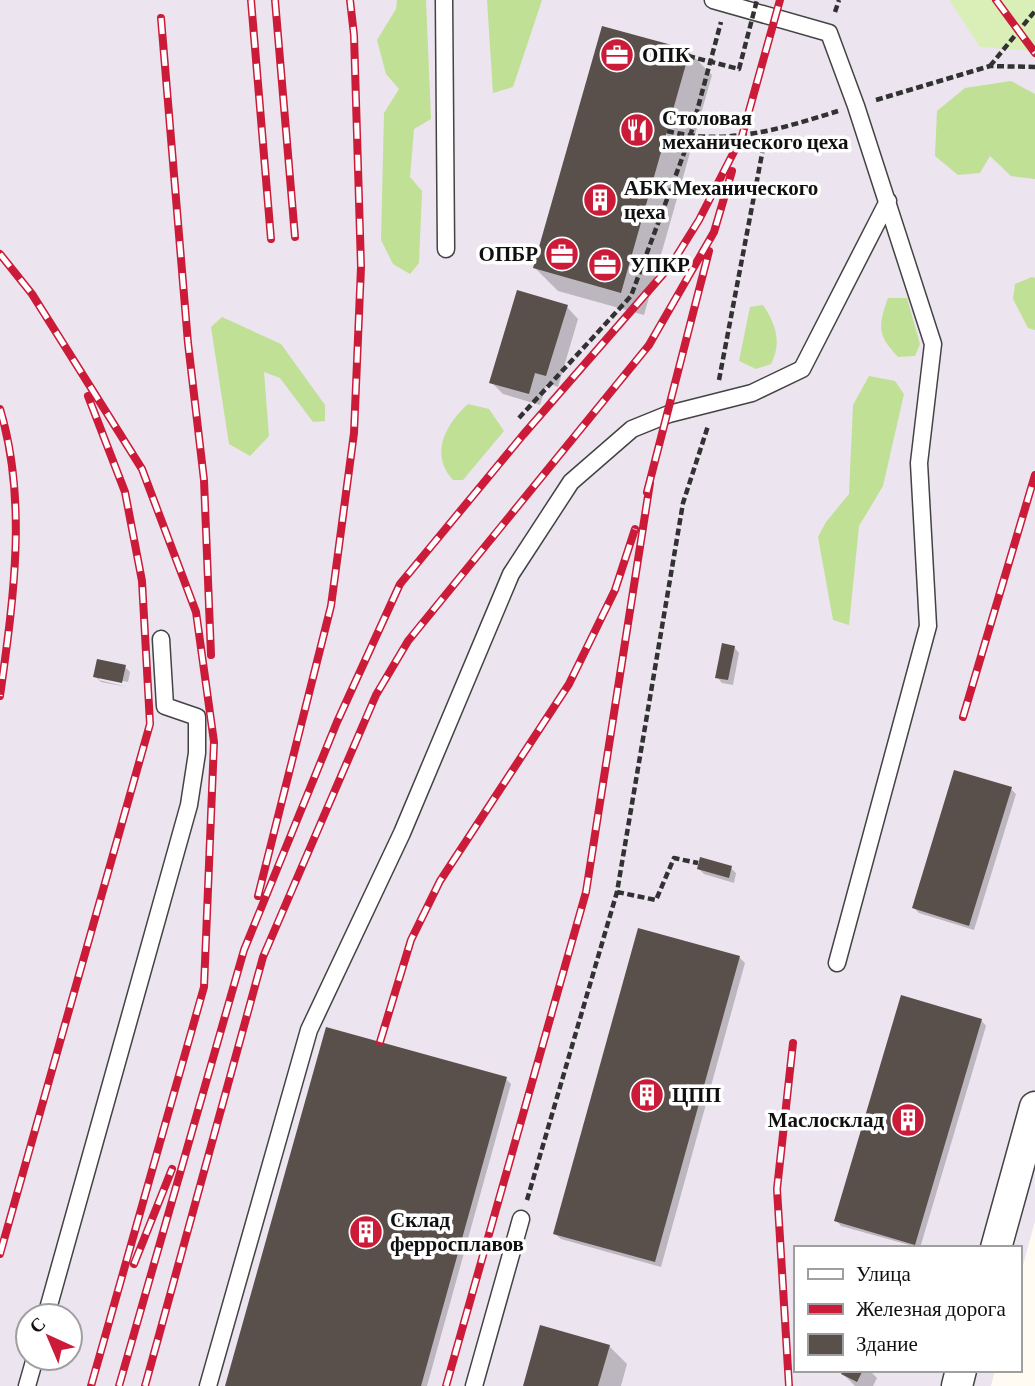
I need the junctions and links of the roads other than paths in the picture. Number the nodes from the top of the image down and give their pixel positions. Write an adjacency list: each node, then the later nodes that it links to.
1 (444, 0): 4 (lane)
2 (719, 2): 3 (lane)
3 (888, 201): 6 (lane); 11 (lane)
4 (446, 249)
5 (161, 639): 10 (lane)
6 (837, 963)
7 (1035, 1107): 9 (street)
8 (521, 1219): 12 (lane)
9 (997, 1246)
10 (50, 1302)
11 (208, 1386)
12 (474, 1386)

